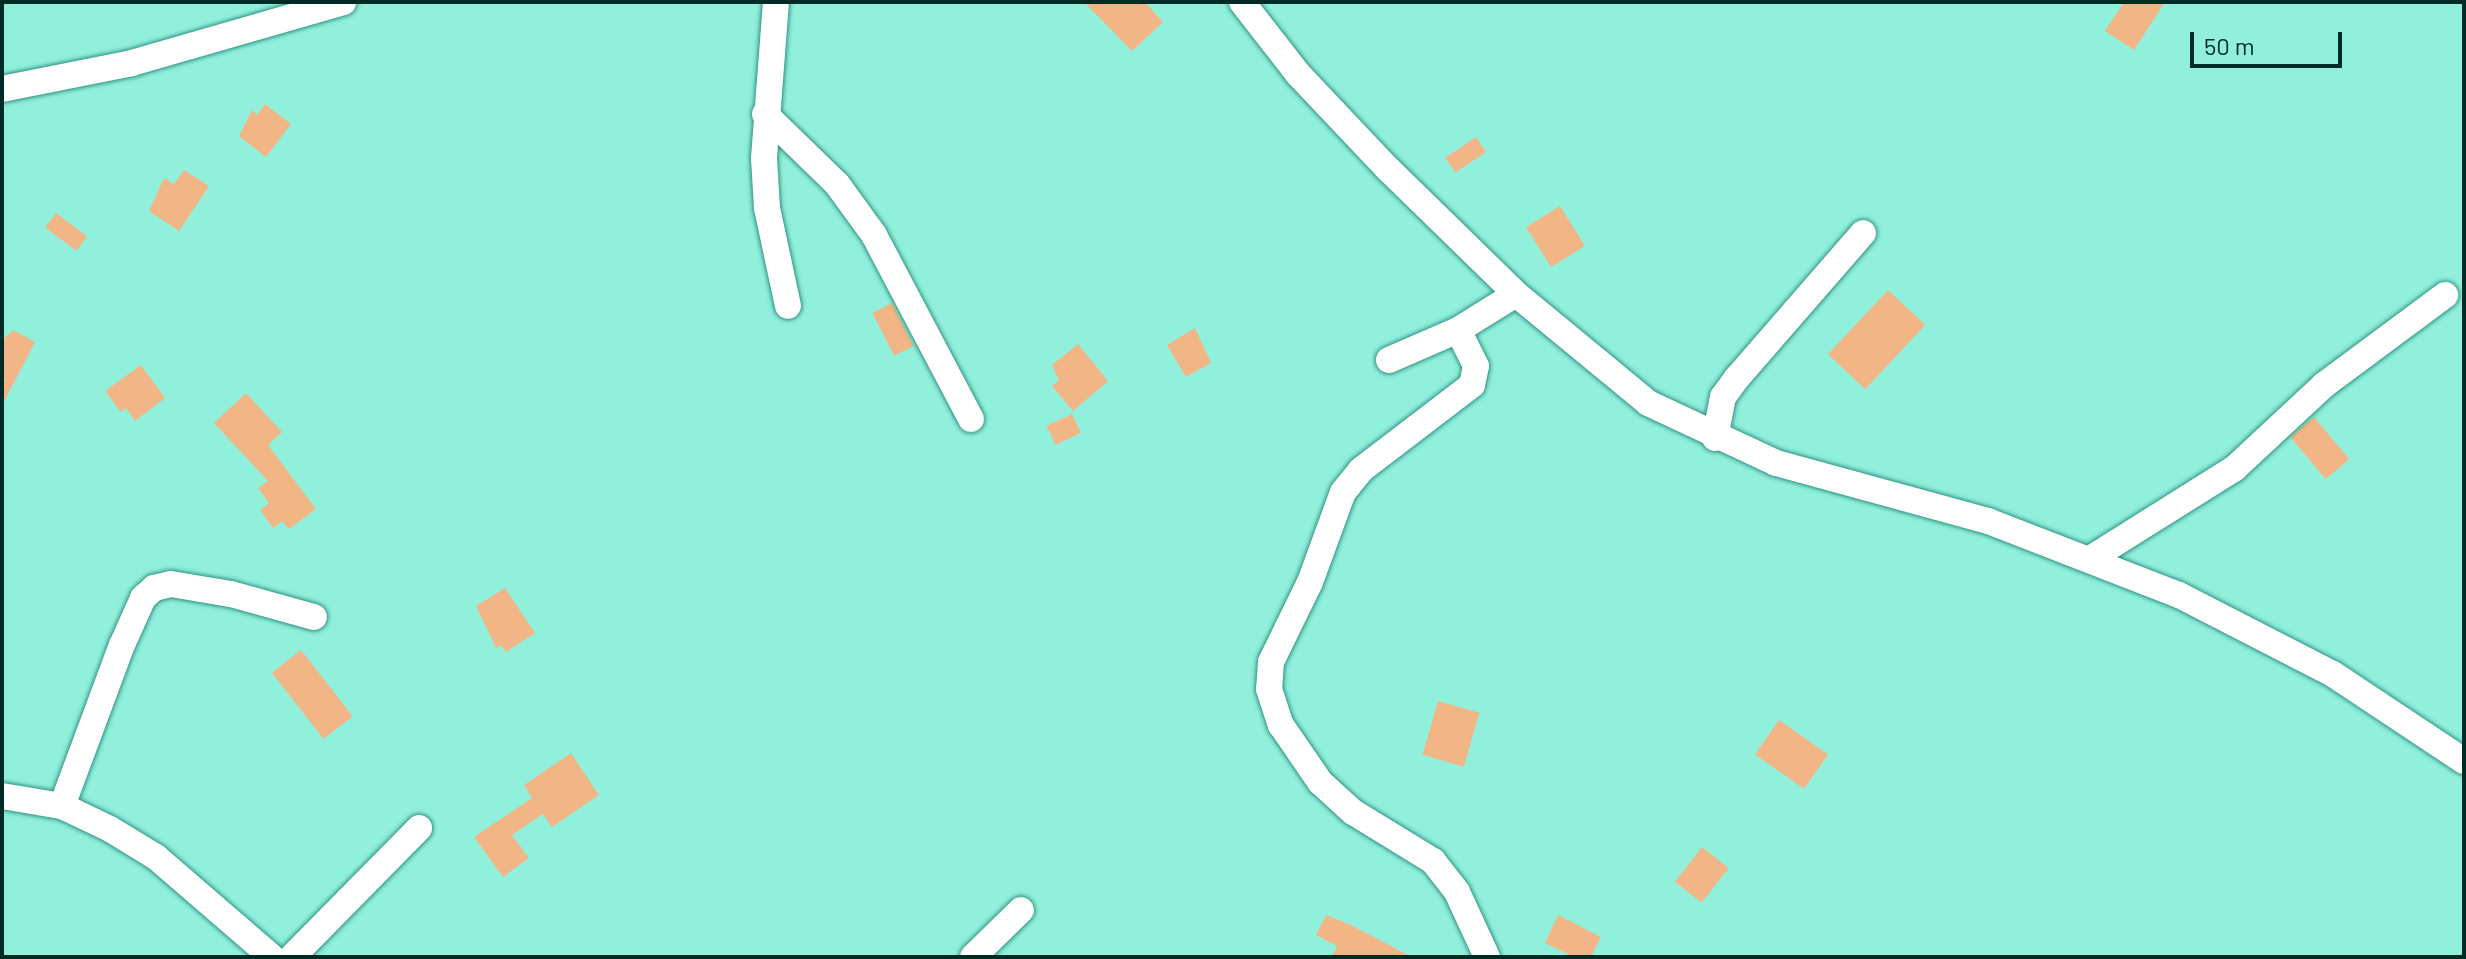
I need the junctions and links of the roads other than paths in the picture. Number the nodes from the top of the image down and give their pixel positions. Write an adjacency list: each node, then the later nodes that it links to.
1 (343, 2): 4 (street)
2 (776, 2): 5 (street)
3 (1242, 2): 7 (street)
4 (2, 89)
5 (765, 114): 9 (street); 12 (street)
6 (1863, 233): 13 (street)
7 (1516, 294): 10 (street); 13 (street)
8 (2445, 295): 14 (street)
9 (788, 306)
10 (1458, 330): 11 (street); 24 (street)
11 (1389, 360)
12 (971, 419)
13 (1715, 438): 14 (street)
14 (2090, 559): 16 (street)
15 (314, 617): 18 (street)
16 (2461, 754)
17 (2, 796): 18 (street)
18 (62, 806): 21 (street)
19 (419, 828): 22 (street)
20 (1021, 910): 23 (street)
21 (272, 957)
22 (292, 957)
23 (973, 957)
24 (1487, 957)

